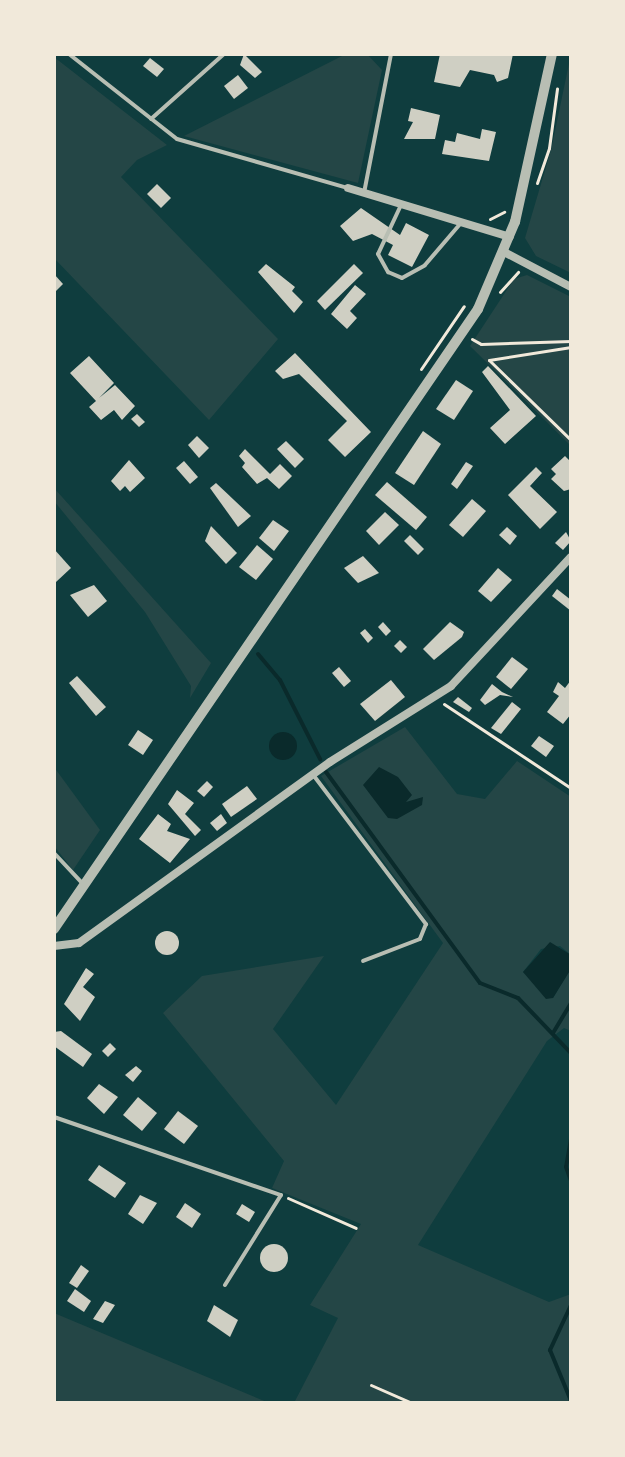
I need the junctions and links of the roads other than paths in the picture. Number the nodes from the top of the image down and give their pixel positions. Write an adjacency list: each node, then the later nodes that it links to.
1 (69, 54): 5 (lane)
2 (224, 54): 5 (lane)
3 (391, 54): 7 (lane)
4 (552, 54): 10 (street)
5 (151, 119): 6 (lane)
6 (348, 188): 7 (street)
7 (364, 193): 8 (street)
8 (402, 203): 9 (street); 9 (lane)
9 (462, 221): 10 (street)
10 (510, 237): 11 (street)
11 (504, 252): 12 (street); 16 (street)
12 (571, 287)
13 (571, 557): 14 (street)
14 (312, 774): 18 (street); 19 (lane)
15 (54, 853): 16 (lane)
16 (84, 885): 17 (street)
17 (54, 929)
18 (54, 946)
19 (363, 961)
20 (54, 1117): 21 (lane)
21 (225, 1285)

